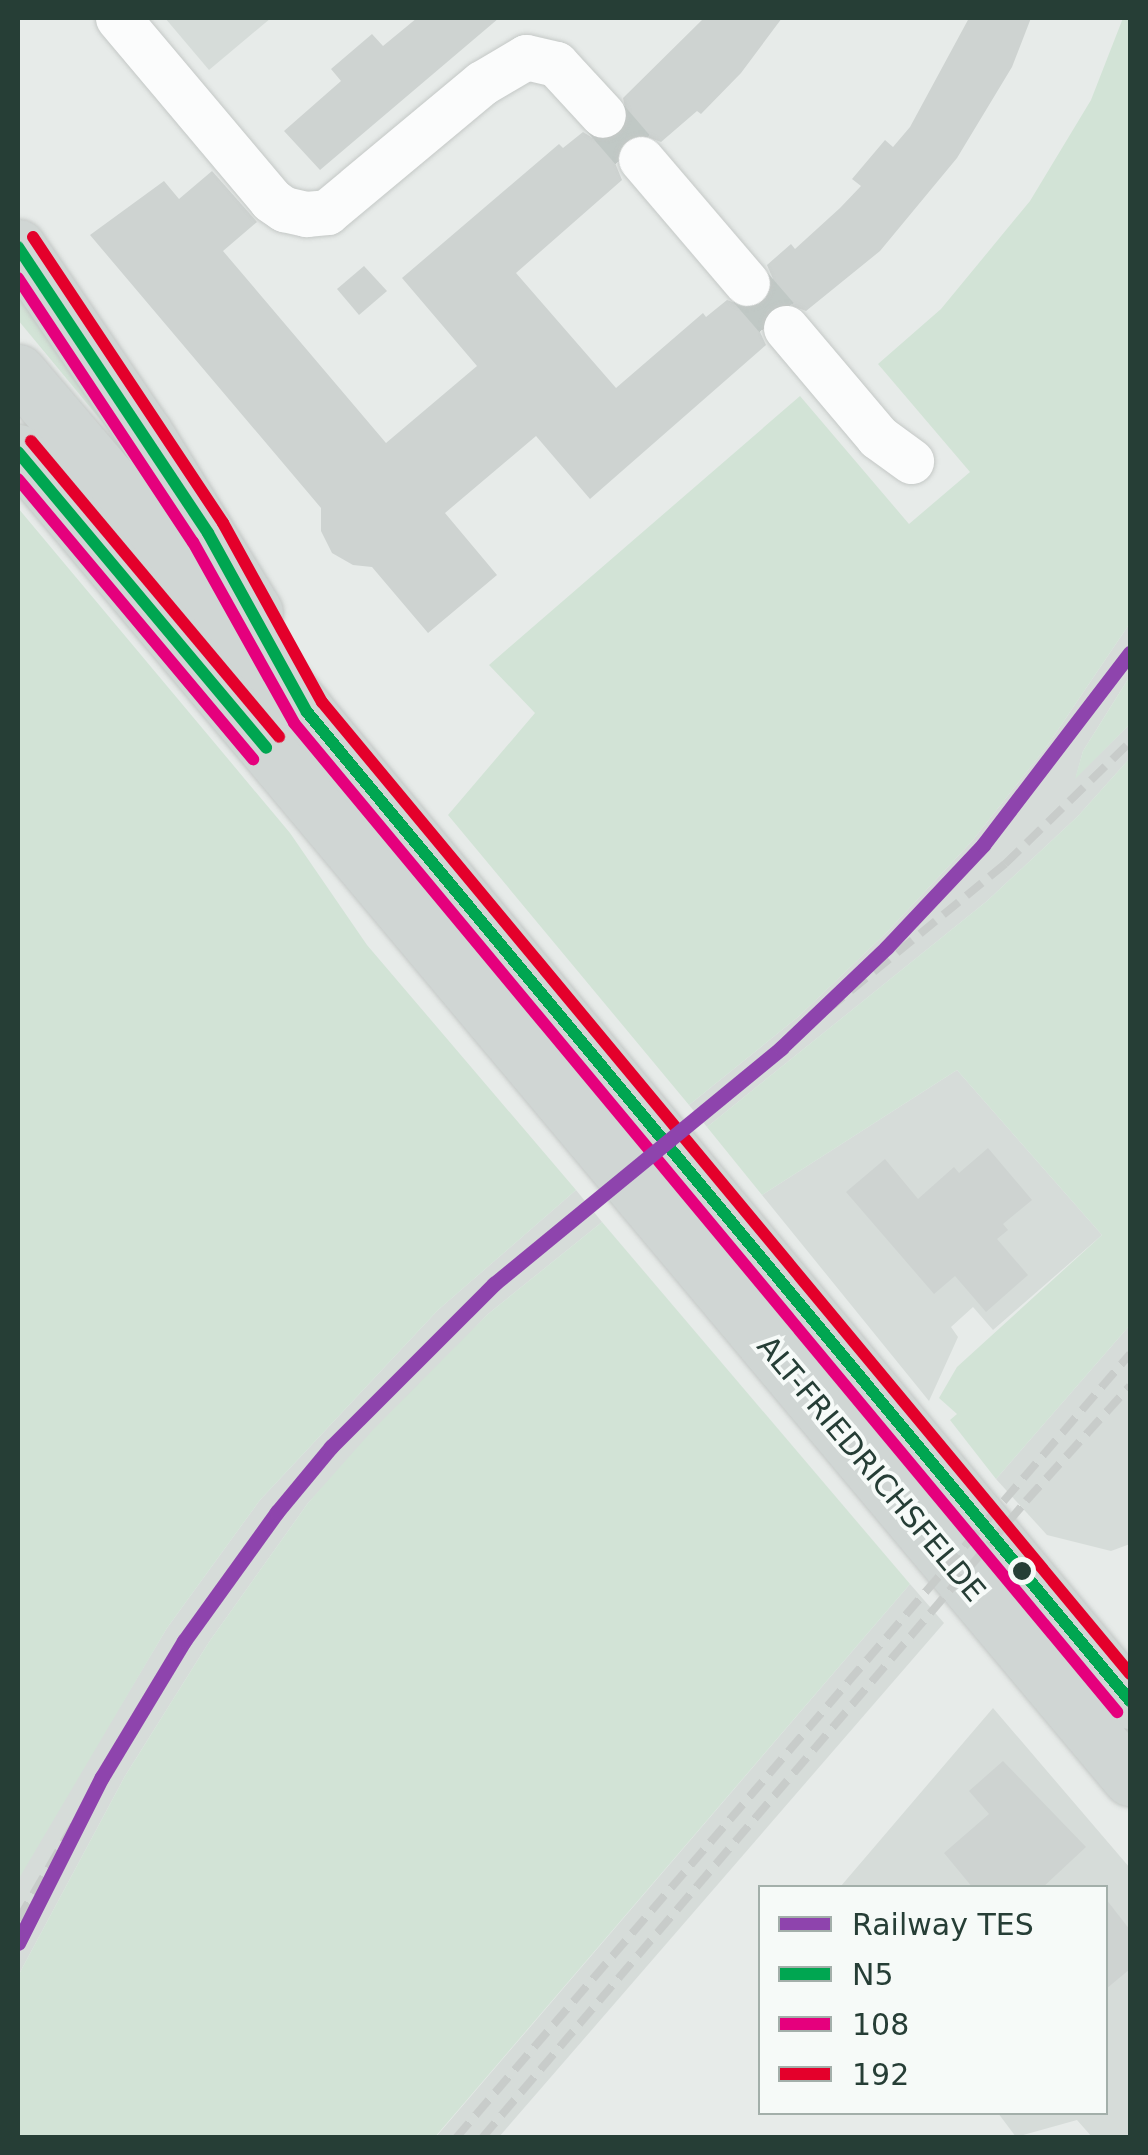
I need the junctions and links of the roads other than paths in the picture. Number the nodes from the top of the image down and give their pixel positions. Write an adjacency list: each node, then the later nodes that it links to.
1 (118, 18): 2 (street)
2 (603, 115)
3 (641, 159): 5 (street)
4 (18, 247): 10 (main road)
5 (747, 283)
6 (786, 328): 9 (street)
7 (18, 372): 10 (main road, ALT-FRIEDRICHSFELDE)
8 (18, 452): 12 (main road, ALT-FRIEDRICHSFELDE)
9 (910, 461)
10 (307, 712): 11 (main road, ALT-FRIEDRICHSFELDE)
11 (1130, 1701)
12 (1130, 1778)

